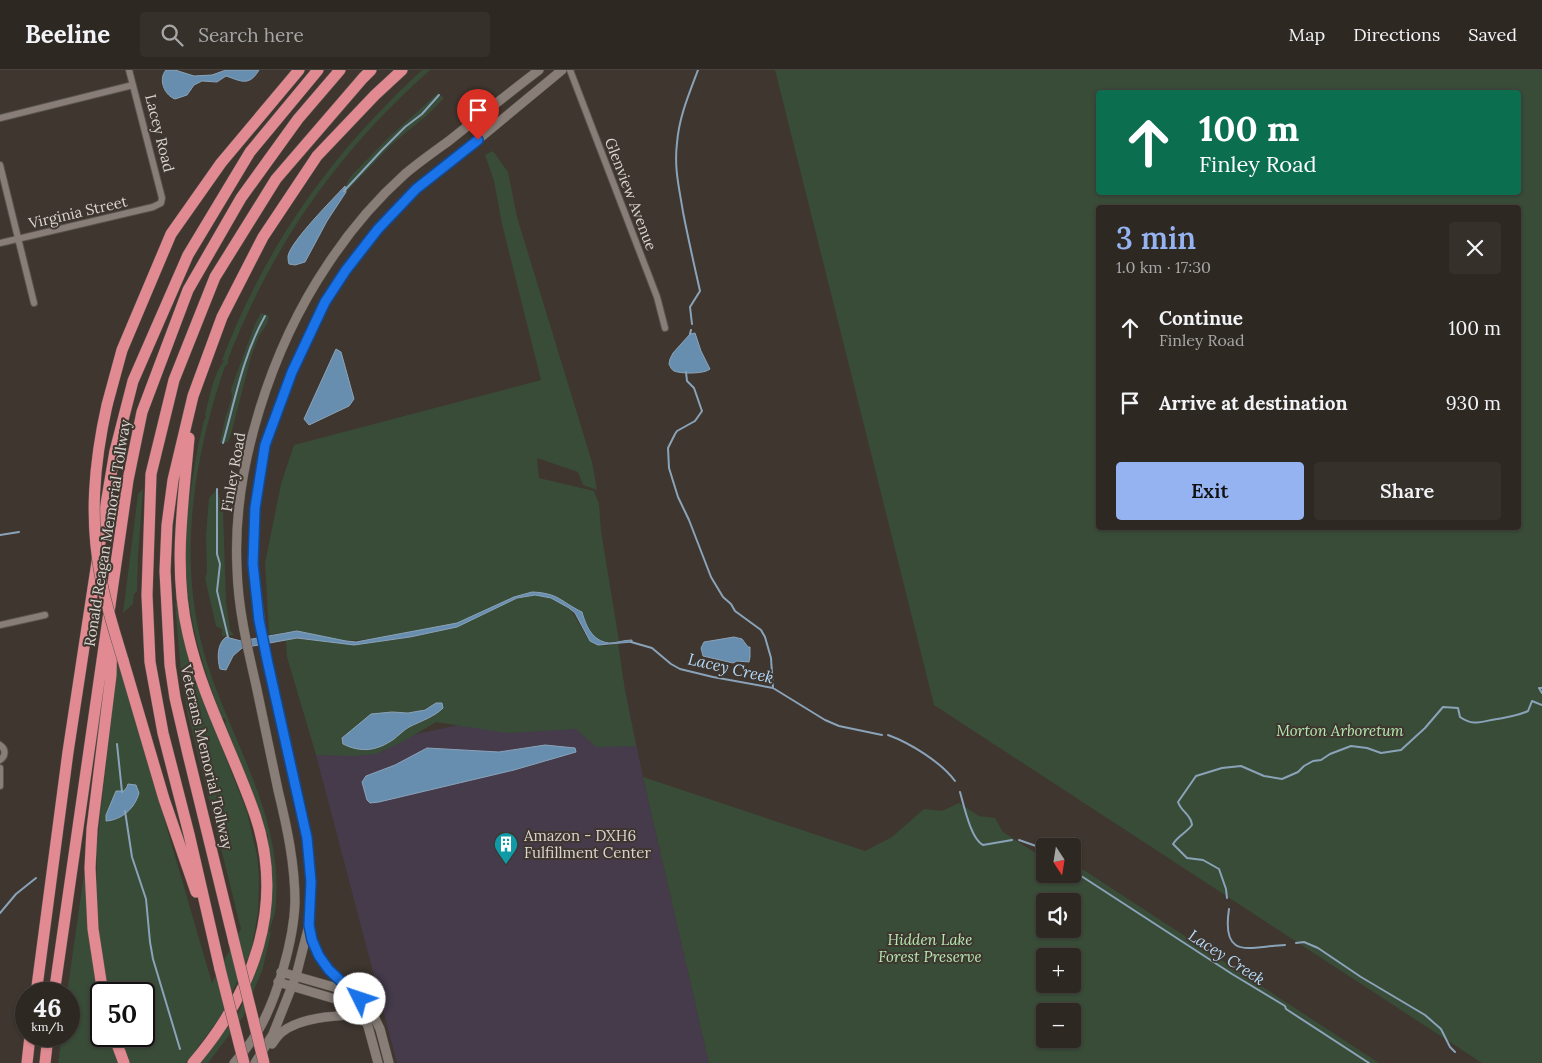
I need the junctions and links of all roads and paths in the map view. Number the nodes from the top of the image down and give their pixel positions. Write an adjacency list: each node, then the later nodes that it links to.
1 (130, 70): 10 (street, Lacey Road)
2 (299, 70): 27 (highway, bridge)
3 (318, 70): 30 (highway, Ronald Reagan Memorial Tollway)
4 (340, 70): 19 (highway, Ronald Reagan Memorial Tollway)
5 (371, 70): 27 (highway)
6 (402, 70): 18 (highway, Veterans Memorial Tollway)
7 (539, 70): 28 (main road, Finley Road)
8 (562, 70): 26 (main road, Finley Road)
9 (570, 70): 17 (street, Glenview Avenue)
10 (133, 85): 11 (street); 13 (street, Lacey Road)
11 (0, 118)
12 (0, 164): 14 (street)
13 (161, 203): 14 (street, Virginia Street)
14 (18, 239): 15 (street, Virginia Street); 16 (street)
15 (0, 243)
16 (34, 303)
17 (665, 328)
18 (193, 396): 40 (highway, Veterans Memorial Tollway, bridge); 44 (highway)
19 (114, 580): 31 (highway, Ronald Reagan Memorial Tollway); 32 (highway)
20 (45, 615): 21 (street)
21 (0, 625)
22 (0, 745): 23 (street)
23 (0, 760)
24 (0, 768): 25 (street)
25 (0, 786)
26 (309, 925): 29 (main road, Finley Road); 35 (main road)
27 (214, 946): 46 (highway, bridge)
28 (281, 972): 29 (main road); 33 (main road, Finley Road)
29 (296, 976): 34 (main road, Finley Road); 35 (main road)
30 (38, 982)
31 (56, 982)
32 (101, 982)
33 (278, 982): 34 (main road); 45 (main road, Finley Road)
34 (292, 986): 36 (main road); 40 (main road, Finley Road)
35 (354, 993): 48 (main road)
36 (369, 1026): 40 (main road); 47 (main road)
37 (29, 1047): 41 (highway)
38 (47, 1047): 42 (highway)
39 (118, 1047): 43 (highway)
40 (260, 1061)
41 (27, 1063)
42 (45, 1063)
43 (124, 1063)
44 (193, 1063)
45 (234, 1063)
46 (244, 1063)
47 (378, 1063)
48 (389, 1063)

